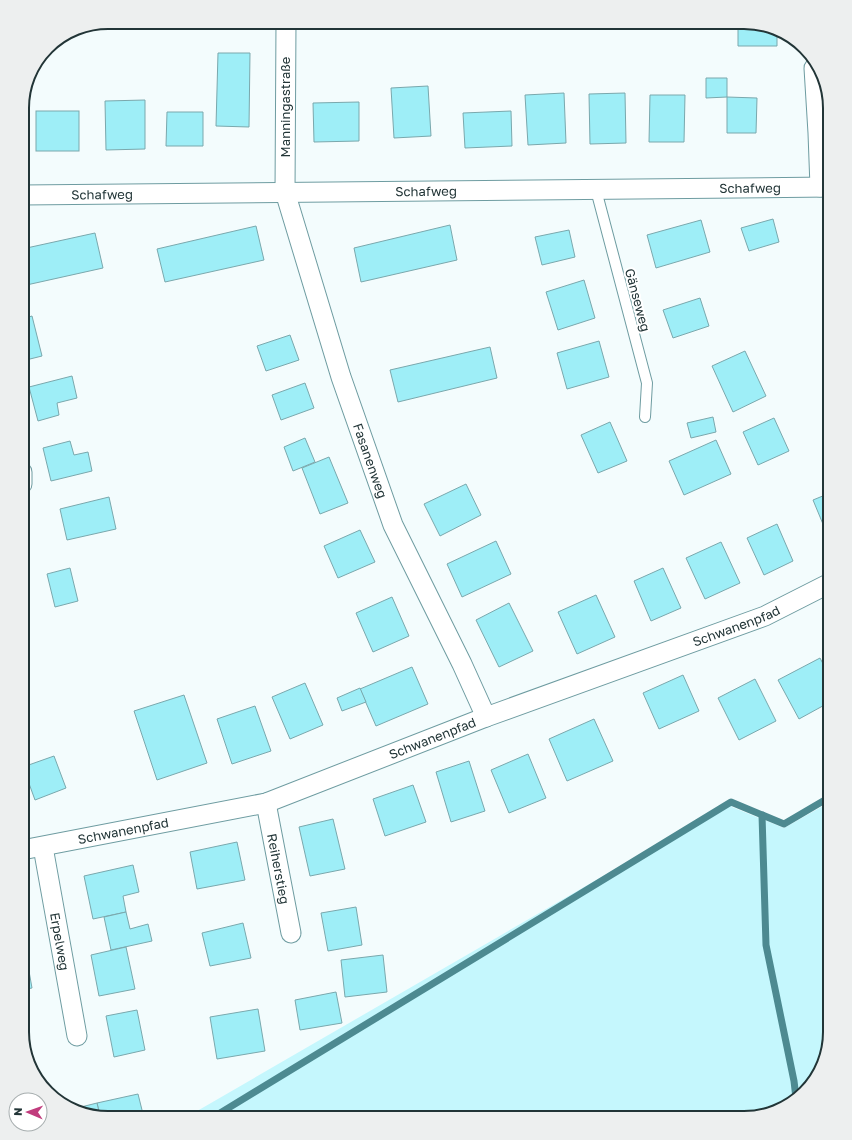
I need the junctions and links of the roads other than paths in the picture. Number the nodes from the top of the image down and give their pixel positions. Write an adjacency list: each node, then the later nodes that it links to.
1 (286, 29): 6 (street, Manningastraße)
2 (814, 72): 3 (street)
3 (823, 165)
4 (823, 187): 5 (street, Schafweg)
5 (596, 190): 6 (street, Schafweg); 8 (lane, Gänseweg)
6 (285, 192): 7 (street, Schafweg); 10 (street, Fasanenweg)
7 (29, 195)
8 (645, 417)
9 (823, 587): 10 (street, Schwanenpfad)
10 (486, 718): 11 (street, Schwanenpfad)
11 (266, 804): 12 (street, Schwanenpfad); 14 (street, Reiherstieg)
12 (42, 847): 13 (street, Schwanenpfad); 15 (street, Erpelweg)
13 (29, 849)
14 (291, 933)
15 (77, 1036)

